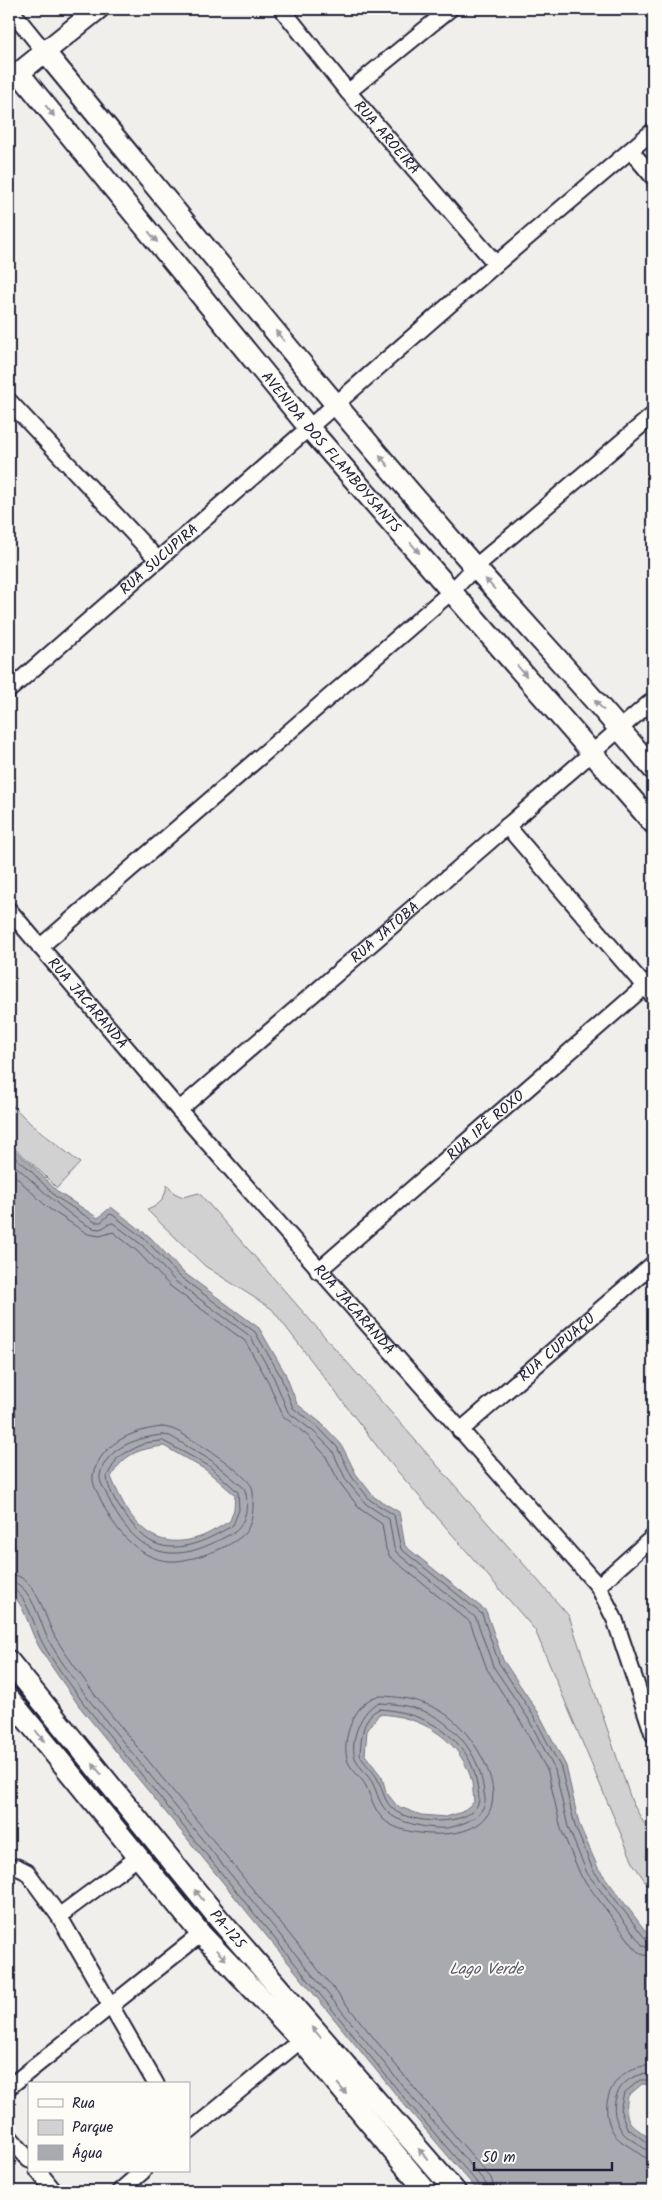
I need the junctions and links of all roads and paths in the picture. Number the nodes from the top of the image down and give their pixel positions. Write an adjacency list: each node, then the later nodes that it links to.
1 (10, 9): 5 (street)
2 (98, 9): 5 (street)
3 (282, 9): 7 (street, RUA AROEIRA)
4 (450, 9): 7 (street)
5 (44, 51): 6 (street); 13 (street, one-way to 5)
6 (14, 77): 15 (street, AVENIDA DOS FLAMBOYSANTS, one-way to 15)
7 (348, 92): 11 (street, RUA AROEIRA)
8 (653, 131): 9 (street, RUA SUCUPIRA)
9 (632, 150): 10 (street); 11 (street, RUA SUCUPIRA)
10 (653, 177)
11 (496, 264): 13 (street, RUA SUCUPIRA)
12 (9, 401): 16 (street)
13 (337, 405): 15 (street, RUA SUCUPIRA); 17 (street, one-way to 13)
14 (653, 415): 17 (street)
15 (310, 428): 16 (street, RUA SUCUPIRA); 18 (street, AVENIDA DOS FLAMBOYSANTS, one-way to 18)
16 (158, 560): 19 (street, RUA SUCUPIRA)
17 (475, 567): 18 (street); 21 (street, one-way to 17)
18 (452, 590): 22 (street, AVENIDA DOS FLAMBOYSANTS, one-way to 22); 27 (street)
19 (9, 690)
20 (653, 700): 21 (street)
21 (621, 729): 22 (street, RUA JATOBÁ); 23 (street)
22 (592, 753): 24 (street, AVENIDA DOS FLAMBOYSANTS); 25 (street, RUA JATOBÁ)
23 (653, 768)
24 (653, 823)
25 (506, 826): 28 (street); 29 (street, RUA JATOBÁ)
26 (9, 910): 27 (street, RUA JACARANDÁ)
27 (40, 947): 29 (street, RUA JACARANDÁ)
28 (650, 987): 31 (street, RUA IPÊ ROXO)
29 (178, 1110): 31 (street, RUA JACARANDÁ)
30 (653, 1264): 32 (street, RUA CUPUAÇU)
31 (318, 1271): 32 (street, RUA JACARANDÁ)
32 (460, 1431): 34 (street, RUA JACARANDÁ)
33 (653, 1538): 34 (street)
34 (598, 1586): 37 (street, RUA JACARANDÁ)
35 (9, 1661): 54 (street, PA-125 / PA-125, one-way to 35)
36 (9, 1698): 41 (street, PA-125 / PA-125, one-way to 41)
37 (653, 1734)
38 (133, 1861): 40 (street)
39 (9, 1869): 40 (street)
40 (59, 1916): 42 (street)
41 (201, 1934): 42 (street); 43 (street, PA-125 / PA-125, one-way to 43)
42 (111, 2006): 44 (street); 45 (street)
43 (301, 2040): 46 (street); 53 (street, PA-125 / PA-125, one-way to 53)
44 (155, 2082)
45 (9, 2088)
46 (190, 2131)
47 (9, 2136): 48 (street)
48 (28, 2159)
49 (39, 2172): 51 (street)
50 (142, 2172): 52 (street)
51 (54, 2191)
52 (120, 2191)
53 (426, 2191)
54 (455, 2191)

